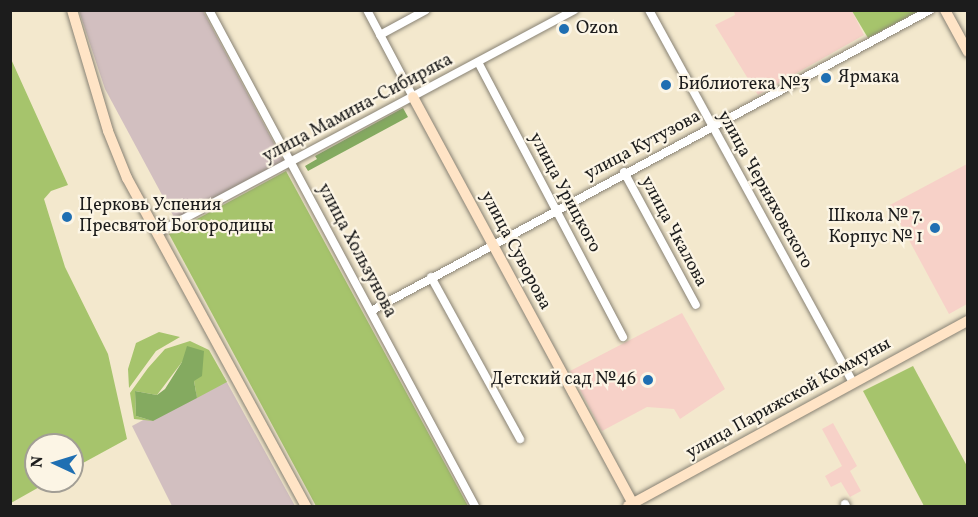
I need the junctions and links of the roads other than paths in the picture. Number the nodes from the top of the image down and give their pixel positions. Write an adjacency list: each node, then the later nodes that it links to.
1 (72, 10): 17 (main road)
2 (209, 10): 14 (street, улица Хользунова)
3 (367, 10): 9 (street, улица Суворова)
4 (426, 10): 9 (street)
5 (574, 10): 11 (street, улица Мамина-Сибиряка)
6 (649, 10): 13 (street, улица Черняховского)
7 (930, 10): 13 (street, улица Кутузова)
8 (945, 10): 10 (main road)
9 (380, 35): 12 (street, улица Суворова)
10 (968, 52)
11 (478, 62): 12 (street, улица Мамина-Сибиряка); 16 (street, улица Урицкого)
12 (413, 97): 14 (street, улица Мамина-Сибиряка); 18 (main road, улица Суворова)
13 (712, 127): 15 (street, улица Кутузова); 24 (street, улица Черняховского)
14 (291, 162): 17 (street, улица Мамина-Сибиряка); 21 (street, улица Хользунова)
15 (624, 172): 16 (street, улица Кутузова); 20 (street, улица Чкалова)
16 (555, 209): 18 (street, улица Кутузова); 23 (street, улица Урицкого)
17 (157, 233): 27 (main road)
18 (492, 243): 19 (street, улица Кутузова); 26 (main road, улица Суворова)
19 (431, 277): 21 (street, улица Кутузова); 25 (street)
20 (696, 305)
21 (371, 311): 28 (street, улица Хользунова)
22 (968, 321): 24 (main road, улица Парижской Коммуны)
23 (623, 338)
24 (853, 383): 26 (main road, улица Парижской Коммуны)
25 (520, 439)
26 (631, 506)
27 (306, 507)
28 (475, 507)

